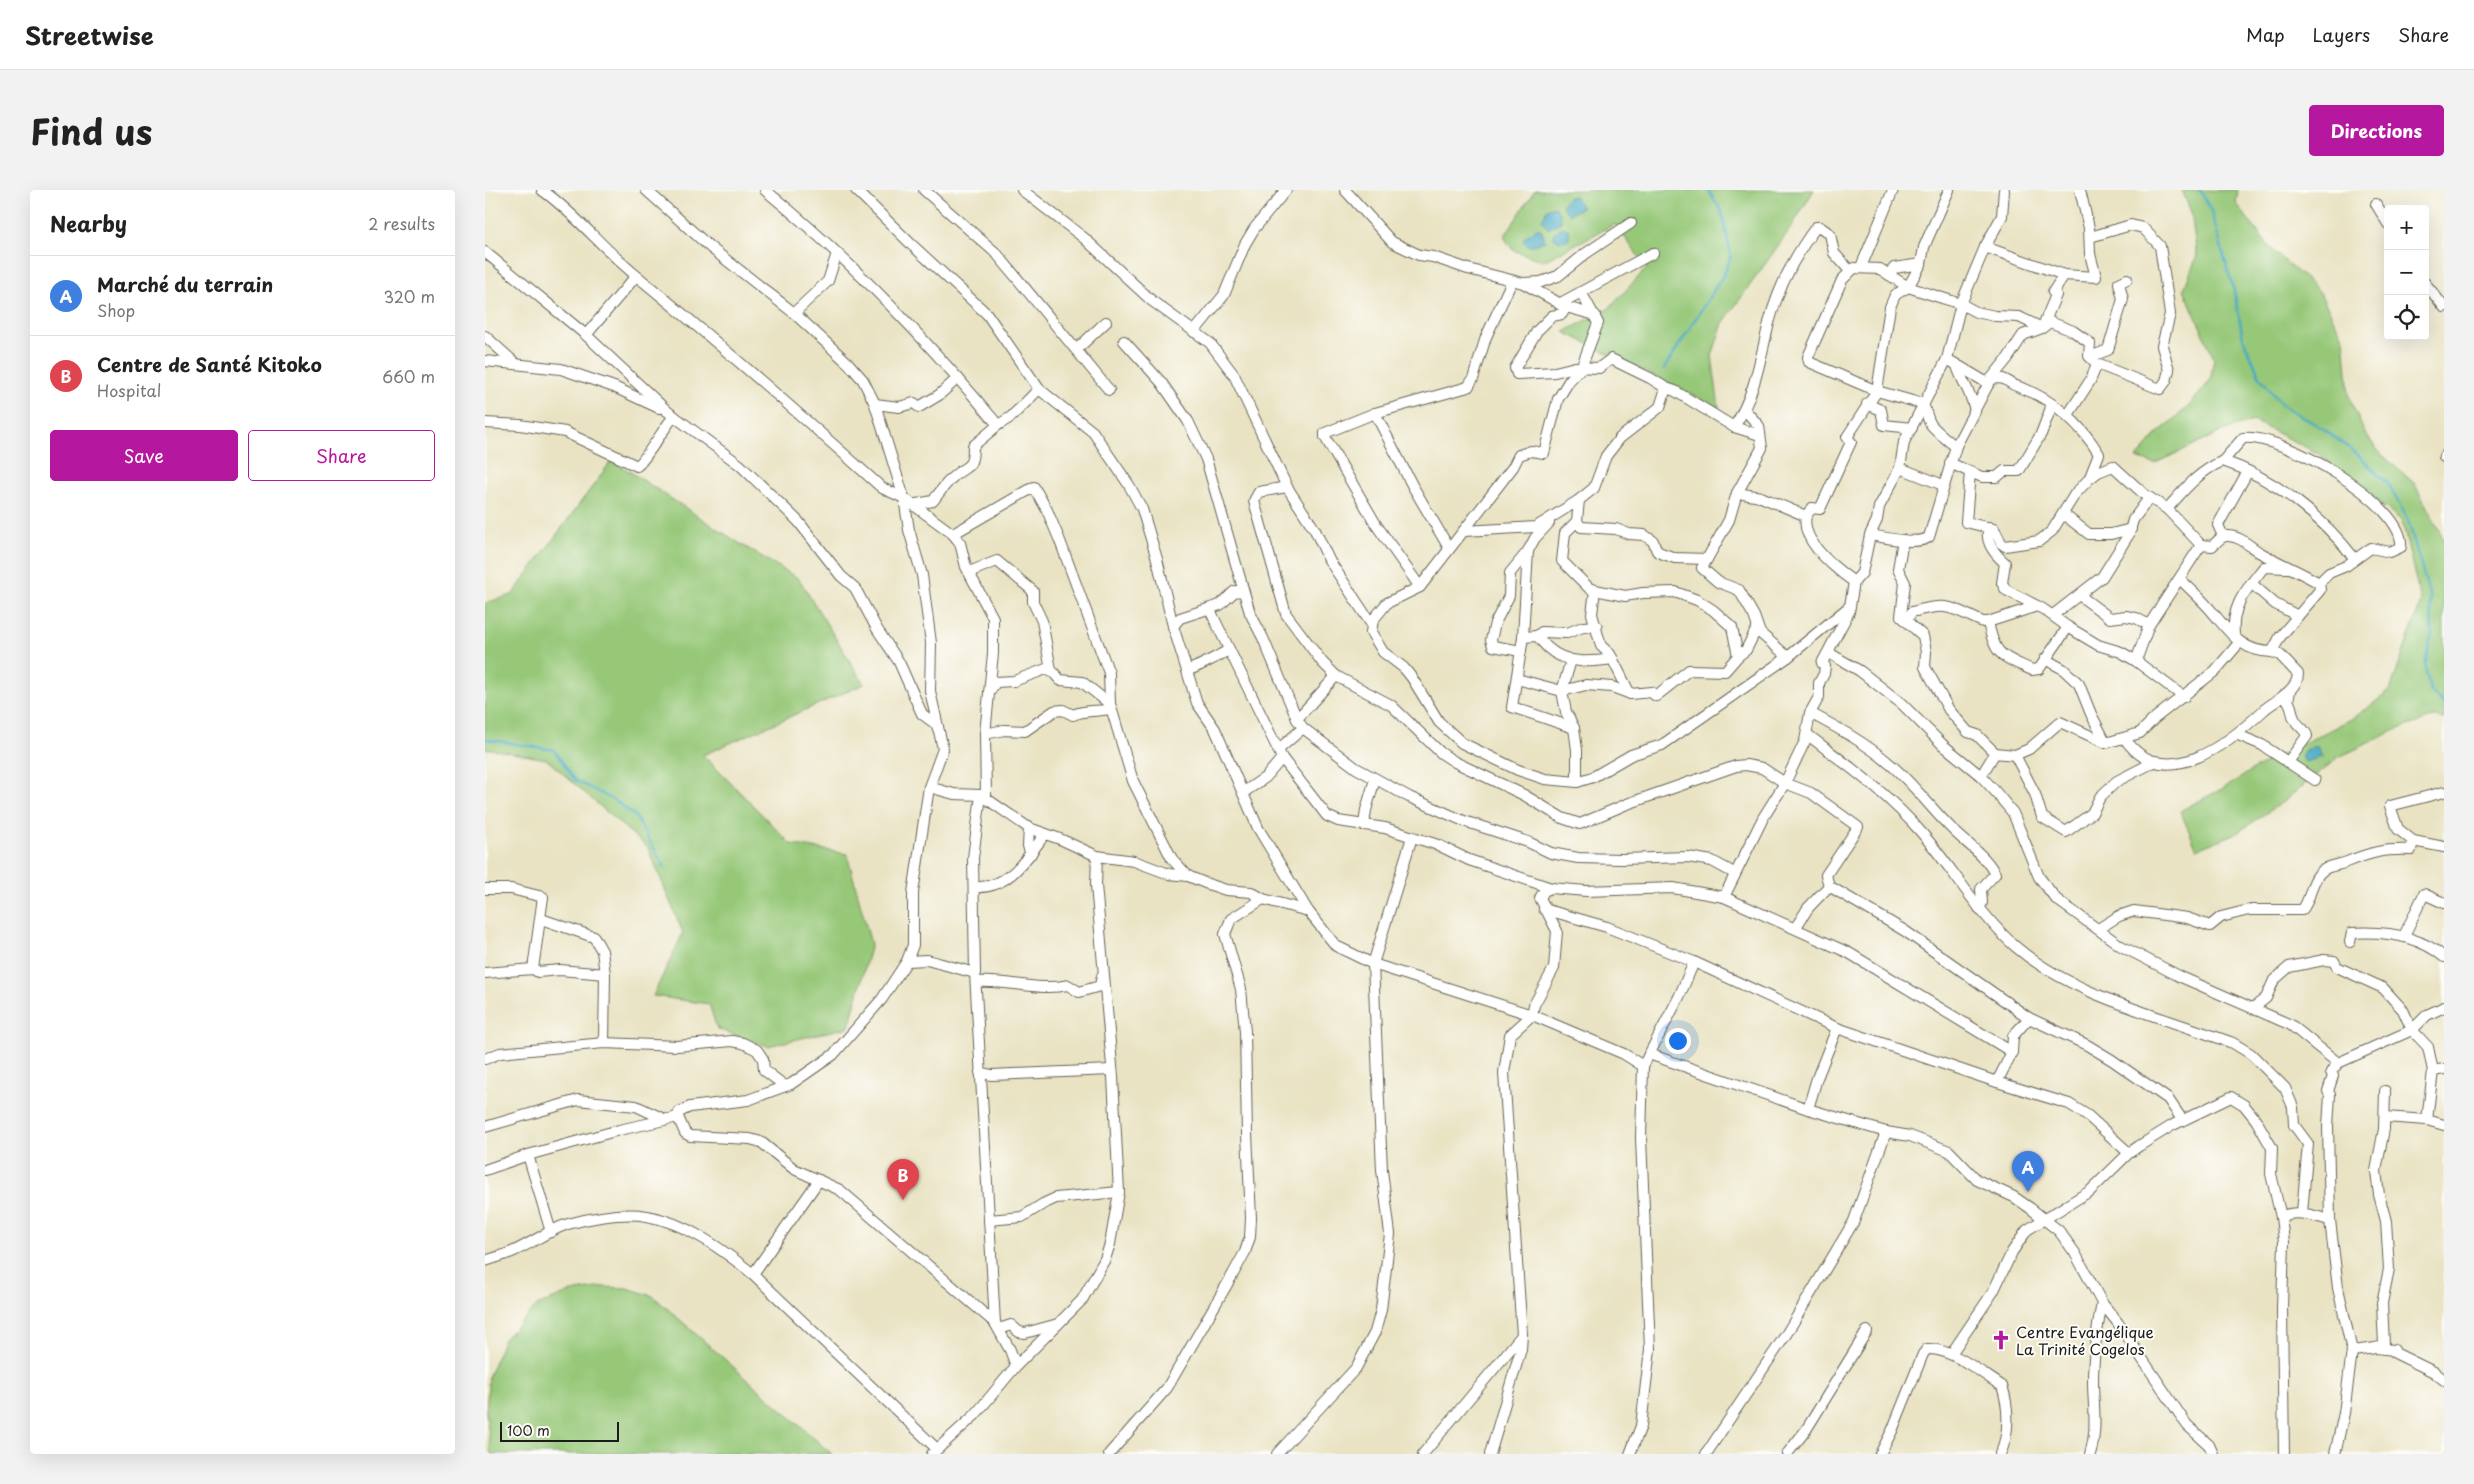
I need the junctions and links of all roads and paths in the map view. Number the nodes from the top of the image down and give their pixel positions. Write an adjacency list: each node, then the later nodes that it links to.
1 (542, 190): 26 (street)
2 (646, 190): 36 (street)
3 (765, 190): 19 (street)
4 (856, 190): 54 (street)
5 (924, 190): 44 (street)
6 (1022, 190): 40 (street)
7 (1287, 190): 40 (street)
8 (1345, 190): 28 (street)
9 (1893, 190): 22 (street)
10 (1949, 190): 21 (street)
11 (2003, 190): 17 (street)
12 (2080, 190): 16 (street)
13 (2376, 204): 14 (street)
14 (2384, 217)
15 (1631, 223): 29 (street)
16 (2090, 237): 25 (street); 46 (street)
17 (1985, 247): 25 (street); 33 (street)
18 (485, 252): 41 (street)
19 (837, 253): 36 (street); 51 (street)
20 (1653, 254): 32 (street)
21 (1921, 264): 23 (street); 30 (street)
22 (1861, 267): 23 (street); 24 (street)
23 (1892, 271): 30 (street)
24 (1850, 272): 56 (street); 61 (street)
25 (2064, 275): 39 (street)
26 (636, 276): 41 (street); 83 (street)
27 (2127, 279): 46 (street)
28 (1512, 281): 29 (street); 63 (street)
29 (1523, 283): 34 (street)
30 (1908, 286): 33 (street); 56 (street)
31 (2429, 288): 35 (street)
32 (1581, 292): 34 (street); 37 (street)
33 (1961, 304): 39 (street); 45 (street)
34 (1563, 305): 37 (street); 50 (street)
35 (2444, 308)
36 (794, 313): 57 (street)
37 (1595, 315): 50 (street)
38 (1106, 322): 44 (street)
39 (2042, 328): 46 (street); 52 (street)
40 (1194, 332): 79 (street)
41 (586, 335): 64 (street)
42 (485, 336): 48 (street)
43 (1123, 341): 109 (street)
44 (1077, 349): 55 (street)
45 (1947, 359): 49 (street); 59 (street)
46 (2093, 360): 65 (street)
47 (485, 361): 48 (street)
48 (516, 364): 64 (street)
49 (1957, 366): 52 (street); 62 (street)
50 (1581, 368): 53 (street); 91 (street)
51 (958, 378): 57 (street); 67 (street)
52 (1990, 381): 60 (street); 62 (street)
53 (1666, 388): 68 (street); 82 (street)
54 (1039, 389): 67 (street); 120 (street)
55 (1109, 390)
56 (1877, 391): 58 (street); 59 (street)
57 (875, 404): 83 (street)
58 (1867, 404): 69 (street); 86 (street)
59 (1923, 404): 69 (street); 71 (street)
60 (2052, 405): 65 (street); 75 (street)
61 (1745, 410): 68 (street); 70 (street)
62 (1975, 411): 71 (street)
63 (1375, 413): 97 (street); 107 (street)
64 (670, 414): 66 (street); 155 (street)
65 (2067, 415): 77 (street)
66 (485, 423)
67 (999, 425): 83 (street)
68 (1734, 427): 70 (street)
69 (1912, 428): 74 (street)
70 (1761, 435): 80 (street)
71 (1956, 446): 73 (street)
72 (2223, 461): 76 (street); 84 (street); 100 (street)
73 (1950, 463): 75 (street); 78 (street)
74 (1900, 468): 78 (street); 93 (street)
75 (1970, 472): 89 (street)
76 (2248, 472): 94 (street); 100 (street)
77 (2089, 479): 81 (street); 85 (street)
78 (1943, 485): 95 (street)
79 (1287, 487): 119 (street); 139 (street)
80 (1737, 493): 86 (street); 99 (street)
81 (2149, 498): 84 (street); 90 (street)
82 (1579, 500): 87 (street); 88 (street)
83 (907, 501): 92 (street); 155 (street)
84 (2167, 509): 96 (street)
85 (2063, 514): 89 (street); 90 (street)
86 (1806, 516): 104 (street)
87 (1554, 517): 91 (street); 98 (street)
88 (1577, 521): 99 (street); 108 (street)
89 (1989, 528): 112 (street)
90 (2131, 529): 110 (street)
91 (1464, 531): 97 (street)
92 (953, 534): 102 (street); 146 (street)
93 (1870, 535): 95 (street); 104 (street)
94 (2223, 536): 96 (street); 101 (street)
95 (1903, 540): 116 (street)
96 (2201, 545): 103 (street)
97 (1449, 548): 107 (street)
98 (1528, 551): 125 (street); 128 (street)
99 (1707, 558): 123 (street)
100 (2355, 559): 105 (street)
101 (2291, 568): 105 (street); 106 (street)
102 (969, 572): 137 (street); 143 (street)
103 (2180, 579): 118 (street); 126 (street)
104 (1854, 582): 111 (street)
105 (2319, 583): 115 (street)
106 (2251, 584): 115 (street); 126 (street)
107 (1420, 587): 119 (street)
108 (1595, 590): 121 (street); 131 (street)
109 (1243, 592): 113 (street); 148 (street)
110 (2079, 595): 114 (street); 118 (street)
111 (1850, 606): 130 (street); 132 (street)
112 (2037, 606): 114 (street); 117 (street)
113 (1210, 610): 120 (street); 127 (street)
114 (2053, 615): 122 (street)
115 (2298, 616): 129 (street)
116 (1906, 620): 117 (street); 157 (street)
117 (1988, 622): 134 (street)
118 (2149, 624): 136 (street)
119 (1372, 625): 164 (street)
120 (1173, 626): 138 (street)
121 (1597, 626): 124 (street); 133 (street)
122 (2068, 627): 134 (street); 136 (street)
123 (1757, 628): 131 (street); 132 (street)
124 (1537, 636): 125 (street); 135 (street)
125 (1523, 637): 128 (street)
126 (2236, 639): 129 (street); 145 (street)
127 (1229, 649): 138 (street); 156 (street)
128 (1521, 651): 140 (street)
129 (2272, 652): 142 (street)
130 (1829, 653): 147 (street); 161 (street)
131 (1737, 656): 144 (street)
132 (1787, 657): 164 (street)
133 (1613, 659): 135 (street); 144 (street)
134 (2045, 659): 154 (street)
135 (1571, 660): 141 (street)
136 (2136, 661): 145 (street)
137 (1051, 670): 143 (street); 146 (street)
138 (1188, 670): 167 (street)
139 (1336, 676): 148 (street); 165 (street)
140 (1517, 679): 141 (street); 149 (street)
141 (1562, 691): 144 (street); 149 (street)
142 (2290, 691): 152 (street); 160 (street)
143 (988, 693): 150 (street)
144 (1631, 694)
145 (2184, 697): 153 (street)
146 (1111, 707): 150 (street); 178 (street)
147 (1810, 713): 151 (street); 189 (street)
148 (1300, 724): 156 (street); 162 (street)
149 (1574, 728): 164 (street)
150 (985, 734): 169 (street)
151 (1808, 735): 165 (street); 189 (street)
152 (2238, 735): 159 (street); 160 (street)
153 (2125, 739): 154 (street); 159 (street)
154 (2105, 743): 158 (street)
155 (943, 750): 166 (street)
156 (1281, 754): 167 (street); 170 (street)
157 (1995, 754): 158 (street); 161 (street)
158 (2015, 755): 159 (street)
159 (2156, 761)
160 (2288, 762): 163 (street)
161 (1981, 776): 194 (street)
162 (1375, 779): 170 (street); 179 (street)
163 (2315, 780)
164 (1577, 782)
165 (1785, 783): 179 (street); 182 (street)
166 (929, 787): 169 (street); 198 (street)
167 (1244, 792): 191 (street)
168 (2444, 792): 174 (street)
169 (983, 796): 171 (street); 183 (street)
170 (1364, 825): 173 (street)
171 (1029, 828): 172 (street); 176 (street)
172 (1045, 834): 176 (street); 177 (street)
173 (1412, 837): 184 (street); 200 (street)
174 (2413, 841): 175 (street); 194 (street)
175 (2444, 847)
176 (1031, 854): 183 (street)
177 (1097, 856): 180 (street); 202 (street)
178 (1172, 859): 180 (street); 181 (street)
179 (1735, 873): 186 (street)
180 (1169, 874): 181 (street)
181 (1188, 876): 187 (street)
182 (1829, 886): 193 (street); 209 (street)
183 (974, 887): 205 (street)
184 (1551, 888): 186 (street); 190 (street)
185 (485, 889): 192 (street)
186 (1724, 897): 193 (street)
187 (1263, 899): 191 (street); 258 (street)
188 (2444, 903): 195 (street)
189 (1979, 908): 239 (street)
190 (1544, 909): 199 (street); 208 (street)
191 (1308, 911): 200 (street)
192 (541, 919): 201 (street); 204 (street)
193 (1795, 927): 213 (street)
194 (2098, 929): 206 (street)
195 (2404, 936): 196 (street); 197 (street)
196 (2350, 942)
197 (2444, 957)
198 (907, 961): 205 (street); 223 (street)
199 (1694, 962): 210 (street); 214 (street)
200 (1373, 964): 208 (street); 259 (street)
201 (533, 969): 203 (street); 204 (street)
202 (1103, 972): 205 (street); 219 (street)
203 (485, 973)
204 (605, 974): 212 (street)
205 (976, 978): 221 (street)
206 (2253, 1008): 211 (street); 216 (street)
207 (2444, 1008): 211 (street)
208 (1532, 1015): 217 (street); 251 (street)
209 (2029, 1018): 213 (street); 229 (street)
210 (1837, 1028): 222 (street); 225 (street)
211 (2412, 1030): 216 (street); 220 (street)
212 (604, 1043): 215 (street); 223 (street)
213 (2012, 1052): 222 (street)
214 (1649, 1054): 217 (street); 225 (street)
215 (485, 1059)
216 (2338, 1063): 243 (street)
217 (1643, 1066): 262 (street)
218 (2444, 1069): 220 (street)
219 (1111, 1070): 221 (street); 238 (street)
220 (2433, 1071): 230 (street)
221 (980, 1072): 242 (street)
222 (1997, 1082): 234 (street)
223 (785, 1086): 226 (street)
224 (2385, 1090): 227 (street)
225 (1808, 1109): 233 (street)
226 (678, 1118): 228 (street); 237 (street)
227 (2385, 1118): 230 (street); 252 (street)
228 (664, 1119): 232 (street); 235 (street)
229 (2183, 1120): 234 (street); 240 (street)
230 (2427, 1120): 231 (street)
231 (2444, 1125)
232 (485, 1127)
233 (1886, 1132): 241 (street); 263 (street)
234 (2129, 1153): 241 (street)
235 (528, 1154): 236 (street); 244 (street)
236 (485, 1170)
237 (819, 1180): 246 (street); 249 (street)
238 (1119, 1192): 242 (street); 248 (street)
239 (2302, 1213): 240 (street); 243 (street)
240 (2281, 1217): 269 (street)
241 (2044, 1219): 247 (street); 254 (street)
242 (989, 1220): 249 (street)
243 (2330, 1220): 253 (street)
244 (551, 1232): 245 (street); 246 (street)
245 (485, 1261)
246 (753, 1274): 257 (street)
247 (2102, 1304): 267 (street); 268 (street)
248 (1059, 1324): 249 (street); 255 (street)
249 (997, 1326): 255 (street)
250 (1867, 1331): 264 (street)
251 (1522, 1335): 260 (street); 261 (street)
252 (2376, 1348): 253 (street); 256 (street)
253 (2352, 1350): 270 (street)
254 (1951, 1354): 265 (street); 266 (street)
255 (1016, 1366): 257 (street)
256 (2444, 1380)
257 (935, 1451)
258 (1109, 1454)
259 (1277, 1454)
260 (1423, 1454)
261 (1490, 1454)
262 (1631, 1454)
263 (1706, 1454)
264 (1787, 1454)
265 (1880, 1454)
266 (2000, 1454)
267 (2090, 1454)
268 (2213, 1454)
269 (2284, 1454)
270 (2335, 1454)

